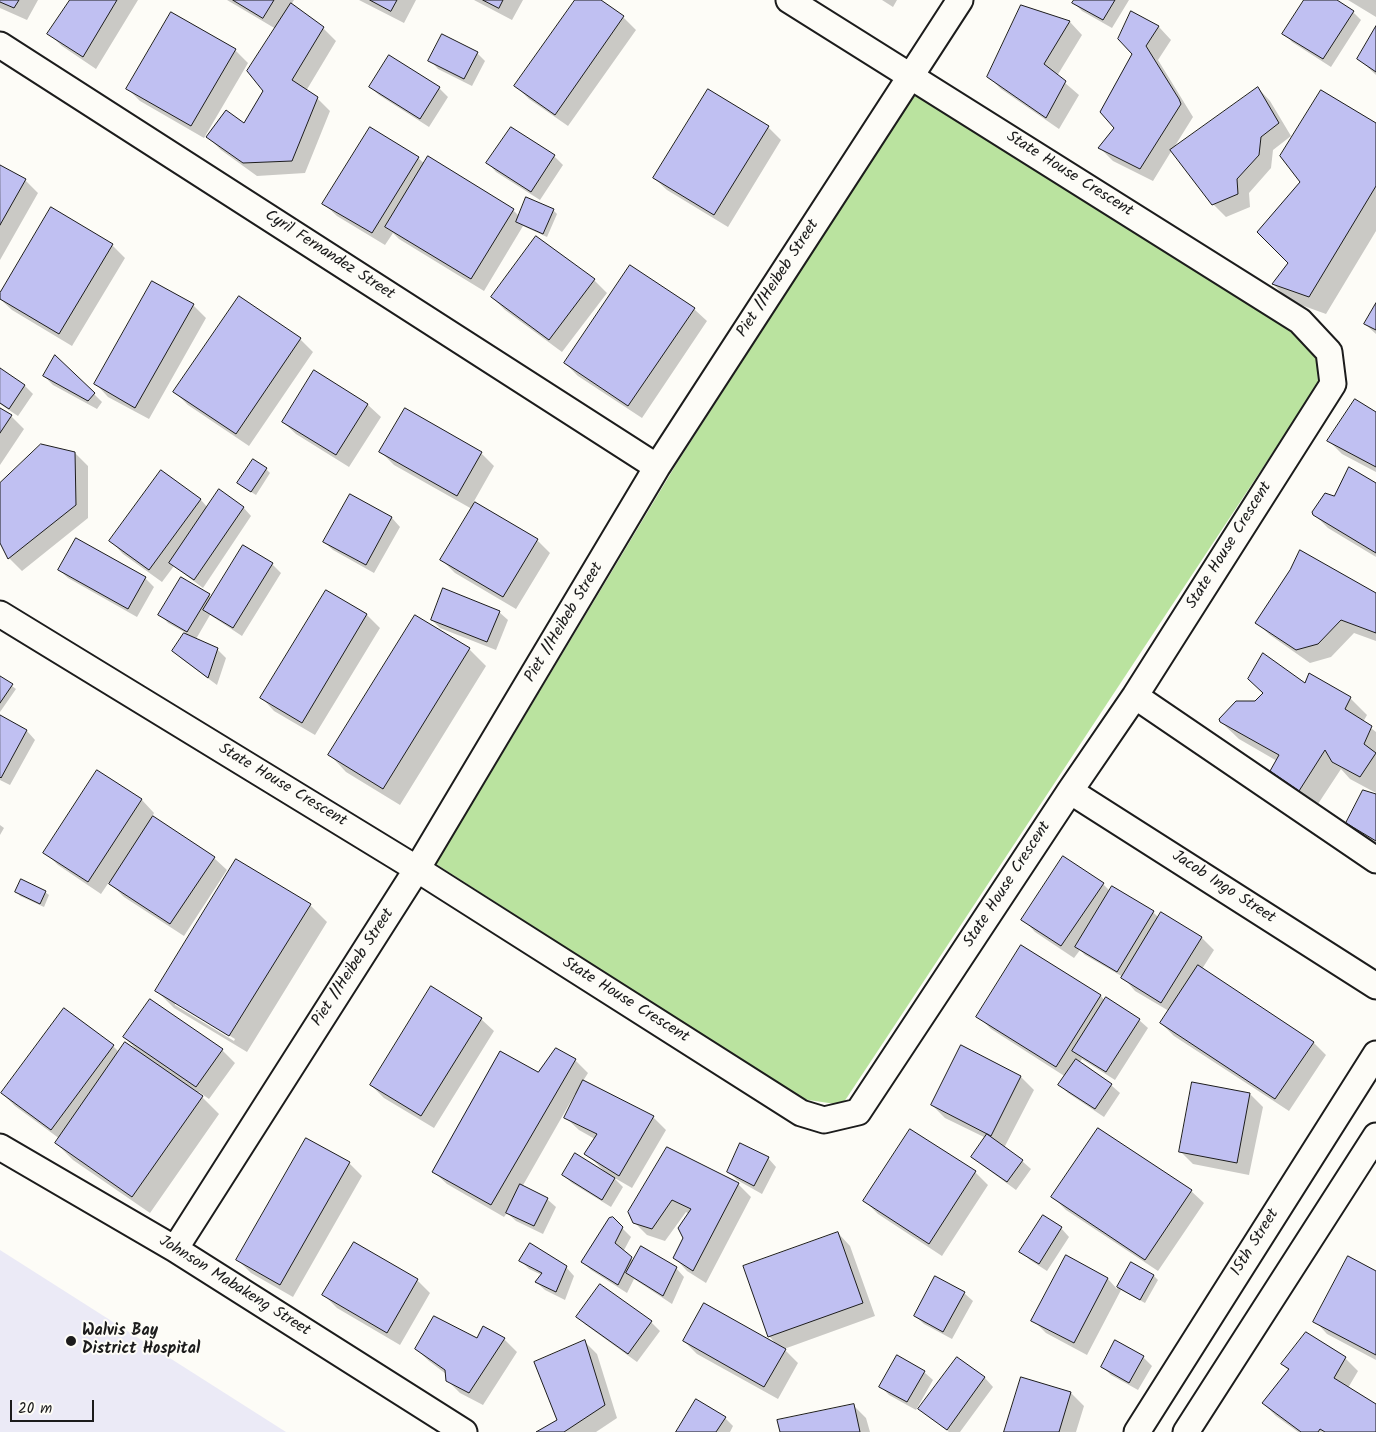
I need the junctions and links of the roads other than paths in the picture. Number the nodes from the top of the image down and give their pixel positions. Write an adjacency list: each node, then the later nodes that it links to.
1 (789, 0): 4 (street, State House Crescent)
2 (960, 0): 4 (street, Piet //Heibeb Street)
3 (0, 45): 5 (street, Cyril Fernandez Street)
4 (912, 76): 5 (street, Piet //Heibeb Street); 7 (street, State House Crescent)
5 (657, 467): 10 (street, Piet //Heibeb Street)
6 (0, 614): 10 (street, State House Crescent)
7 (1135, 696): 8 (street, State House Crescent); 9 (street)
8 (1070, 791): 10 (street, State House Crescent); 11 (street, Jacob Ingo Street)
9 (1376, 860)
10 (417, 869): 15 (street, Piet //Heibeb Street)
11 (1376, 986)
12 (1376, 1054): 17 (street, 15th Street)
13 (1376, 1136): 18 (street)
14 (0, 1147): 15 (street, Johnson Mabakeng Street)
15 (174, 1249): 16 (street, Johnson Mabakeng Street)
16 (464, 1432)
17 (1137, 1432)
18 (1186, 1432)

